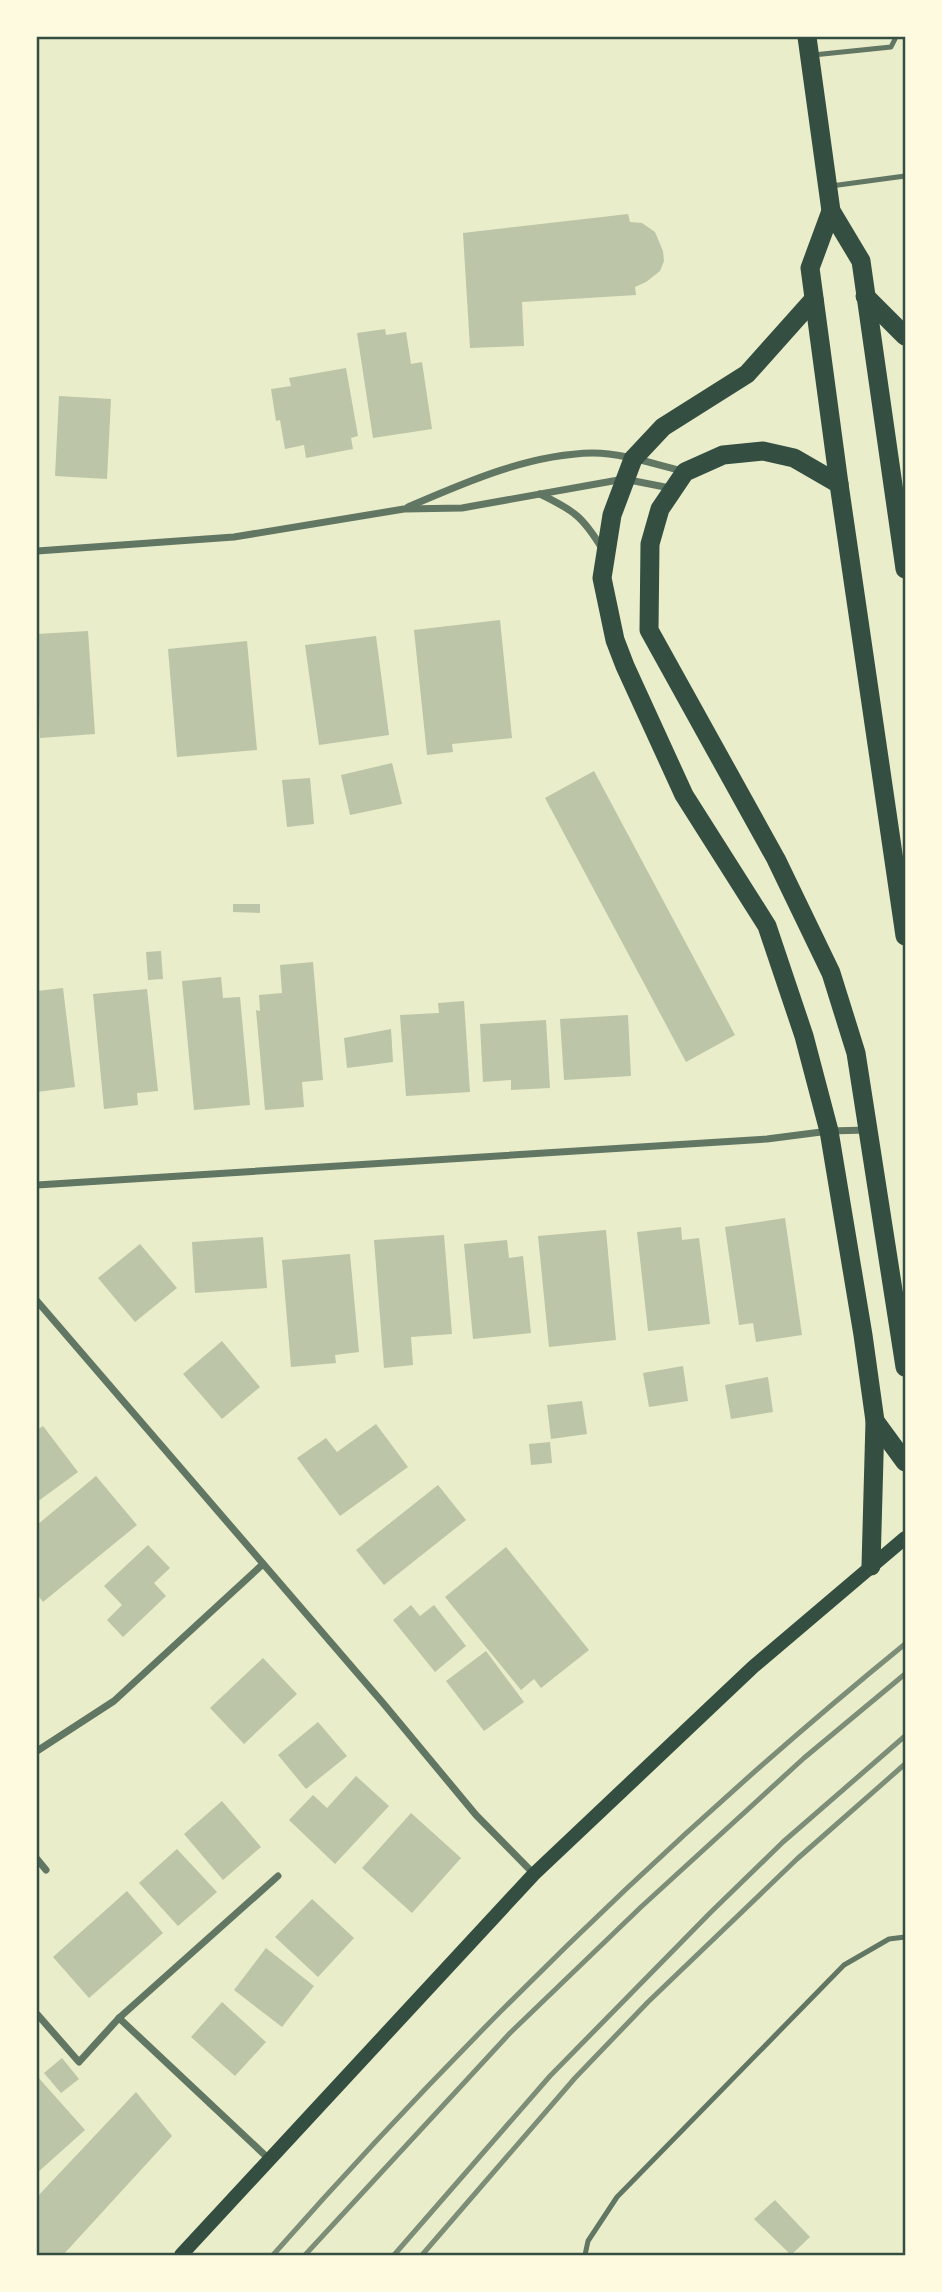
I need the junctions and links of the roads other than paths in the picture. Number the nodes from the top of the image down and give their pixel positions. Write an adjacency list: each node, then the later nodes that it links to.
1 (896, 37): 2 (lane)
2 (809, 46): 4 (highway)
3 (905, 176): 4 (lane)
4 (828, 186): 5 (highway)
5 (831, 211): 6 (highway); 7 (highway)
6 (865, 296): 8 (highway); 14 (highway)
7 (814, 299): 9 (highway); 13 (highway)
8 (905, 336)
9 (633, 459): 11 (highway); 12 (street); 16 (street)
10 (905, 471): 14 (highway)
11 (624, 479): 12 (street); 15 (street); 18 (highway)
12 (679, 480): 13 (highway); 21 (highway)
13 (839, 484): 20 (highway)
14 (892, 488): 19 (highway)
15 (540, 494): 16 (street); 18 (street)
16 (404, 509): 17 (street)
17 (37, 551)
18 (606, 555): 22 (highway)
19 (905, 569)
20 (905, 936)
21 (869, 1130): 22 (street); 25 (highway)
22 (829, 1131): 23 (street); 26 (highway)
23 (37, 1185)
24 (37, 1301): 29 (street)
25 (905, 1362)
26 (875, 1421): 27 (highway); 30 (highway)
27 (905, 1462)
28 (905, 1538): 30 (main road)
29 (263, 1564): 31 (street); 34 (street)
30 (871, 1566): 34 (main road)
31 (37, 1751)
32 (37, 1859): 33 (street)
33 (46, 1870)
34 (534, 1874): 39 (main road)
35 (278, 1876): 38 (street)
36 (905, 1937): 41 (lane)
37 (37, 2014): 38 (street)
38 (119, 2018): 39 (street)
39 (269, 2159): 40 (main road)
40 (181, 2255)
41 (585, 2255)

